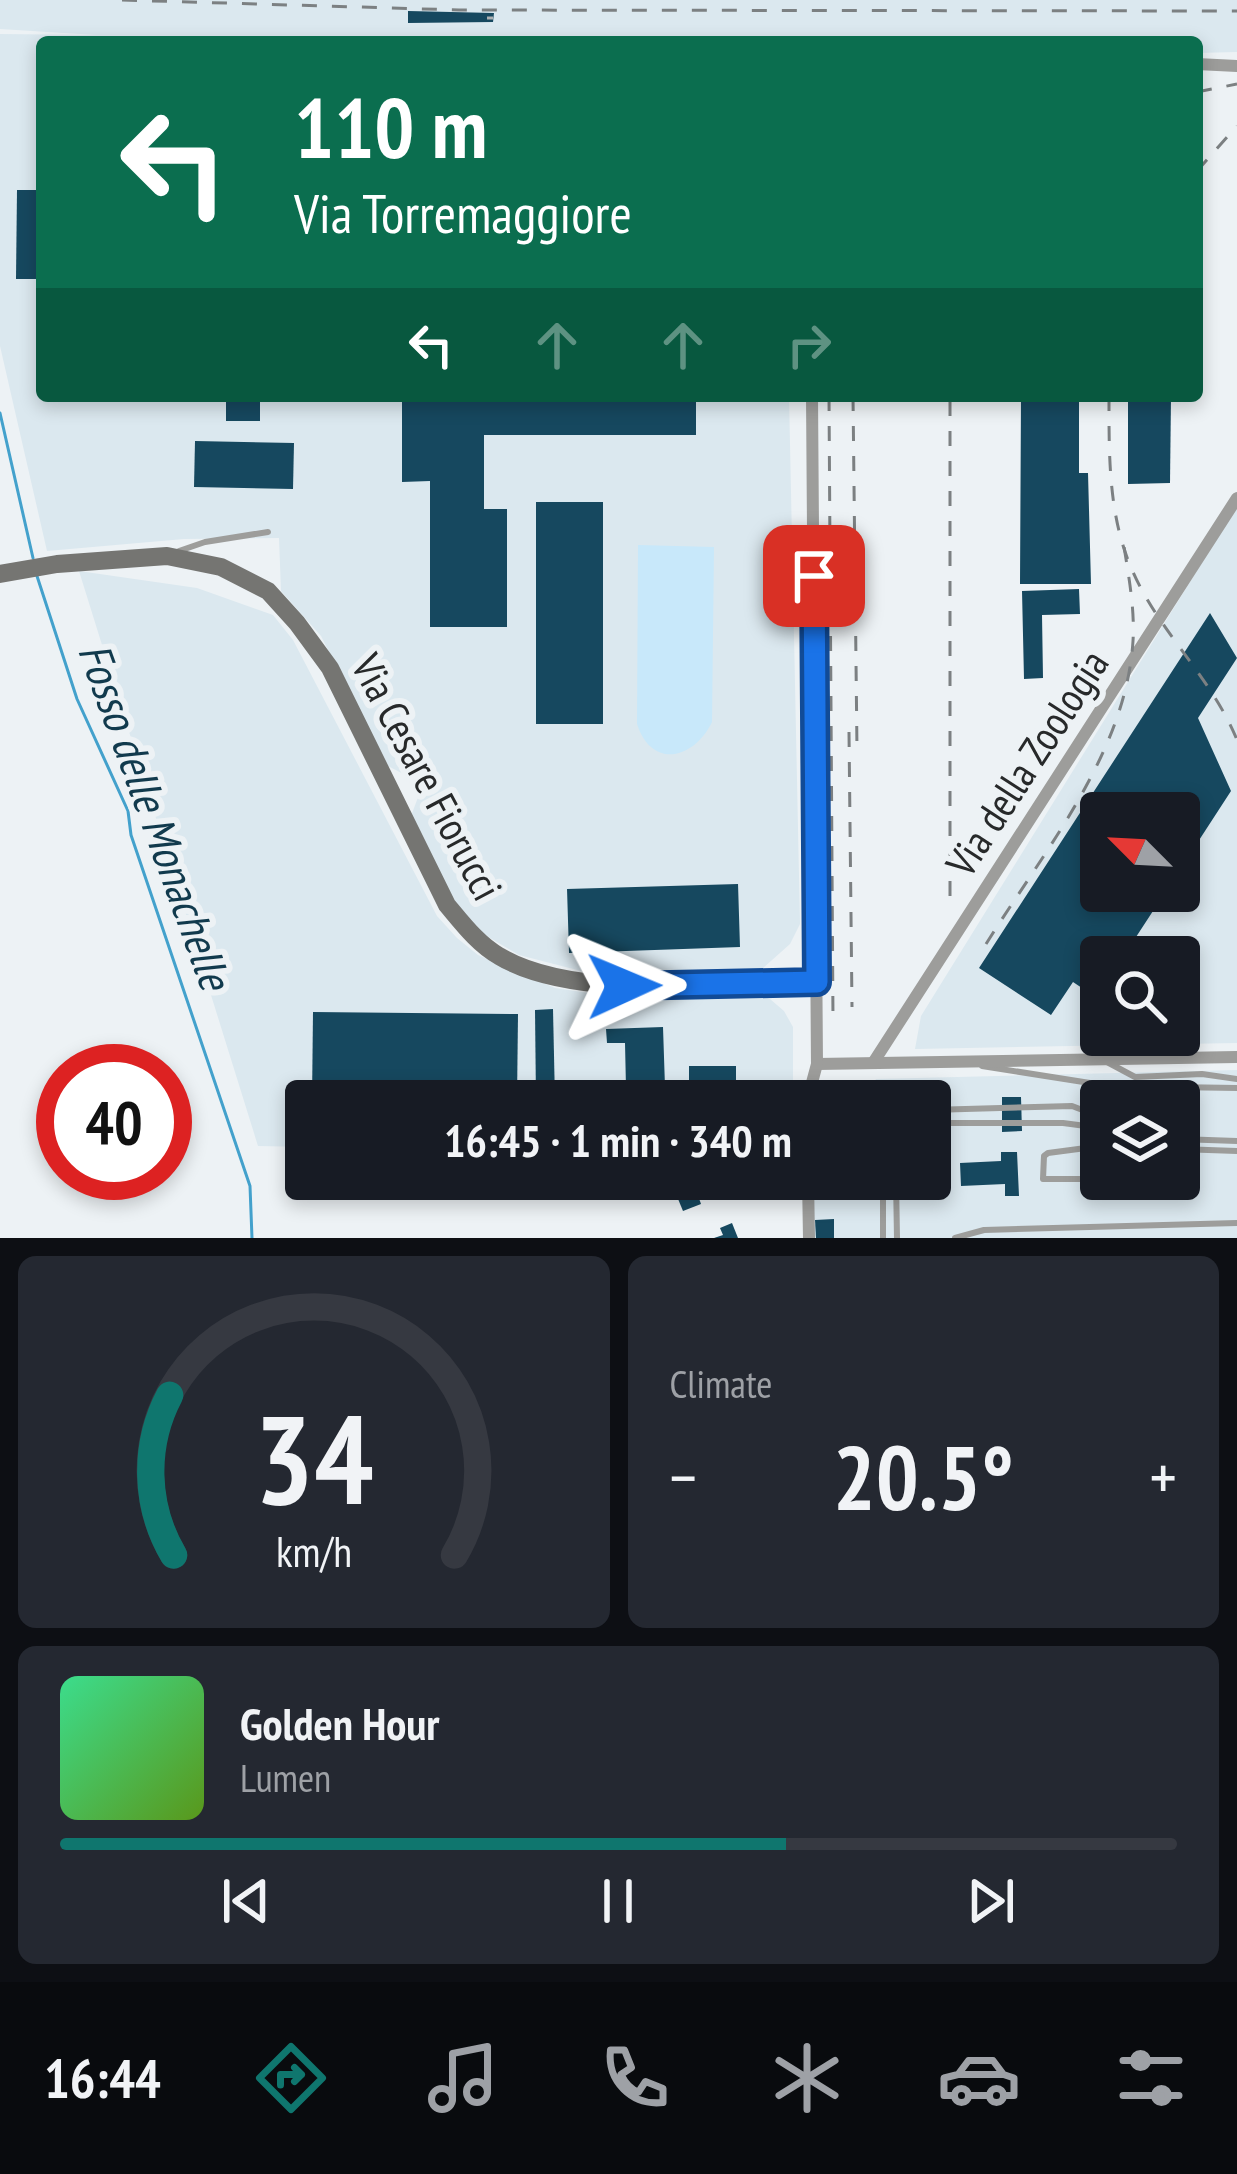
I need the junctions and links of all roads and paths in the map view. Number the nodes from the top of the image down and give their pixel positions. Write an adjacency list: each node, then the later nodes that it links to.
1 (487, 18): 2 (path)
2 (502, 18)
3 (1203, 64): 4 (street)
4 (1237, 66)
5 (812, 402): 10 (street)
6 (1237, 498): 14 (street, Via della Zoologia)
7 (268, 532): 8 (lane)
8 (164, 556): 9 (street, Via Cesare Fiorucci); 10 (street, Via Cesare Fiorucci)
9 (6, 573)
10 (817, 982): 15 (street)
11 (1237, 1057): 12 (street)
12 (1102, 1059): 13 (street); 17 (lane)
13 (961, 1062): 14 (street); 17 (lane)
14 (873, 1063): 15 (street)
15 (817, 1064): 16 (street)
16 (813, 1080)
17 (1237, 1083)
18 (951, 1109): 19 (lane)
19 (1080, 1109)
20 (951, 1123): 21 (lane)
21 (1080, 1125)
22 (1200, 1140): 23 (lane)
23 (1237, 1141)
24 (1080, 1150): 27 (lane)
25 (1200, 1150): 26 (lane)
26 (1237, 1151)
27 (1080, 1179)
28 (808, 1200): 34 (street)
29 (883, 1200): 35 (lane)
30 (896, 1200): 36 (lane)
31 (1237, 1223): 32 (lane)
32 (1164, 1224): 33 (lane); 39 (lane)
33 (1102, 1225): 37 (lane); 38 (lane)
34 (809, 1238)
35 (883, 1238)
36 (897, 1238)
37 (955, 1238)
38 (1102, 1238)
39 (1172, 1238)

